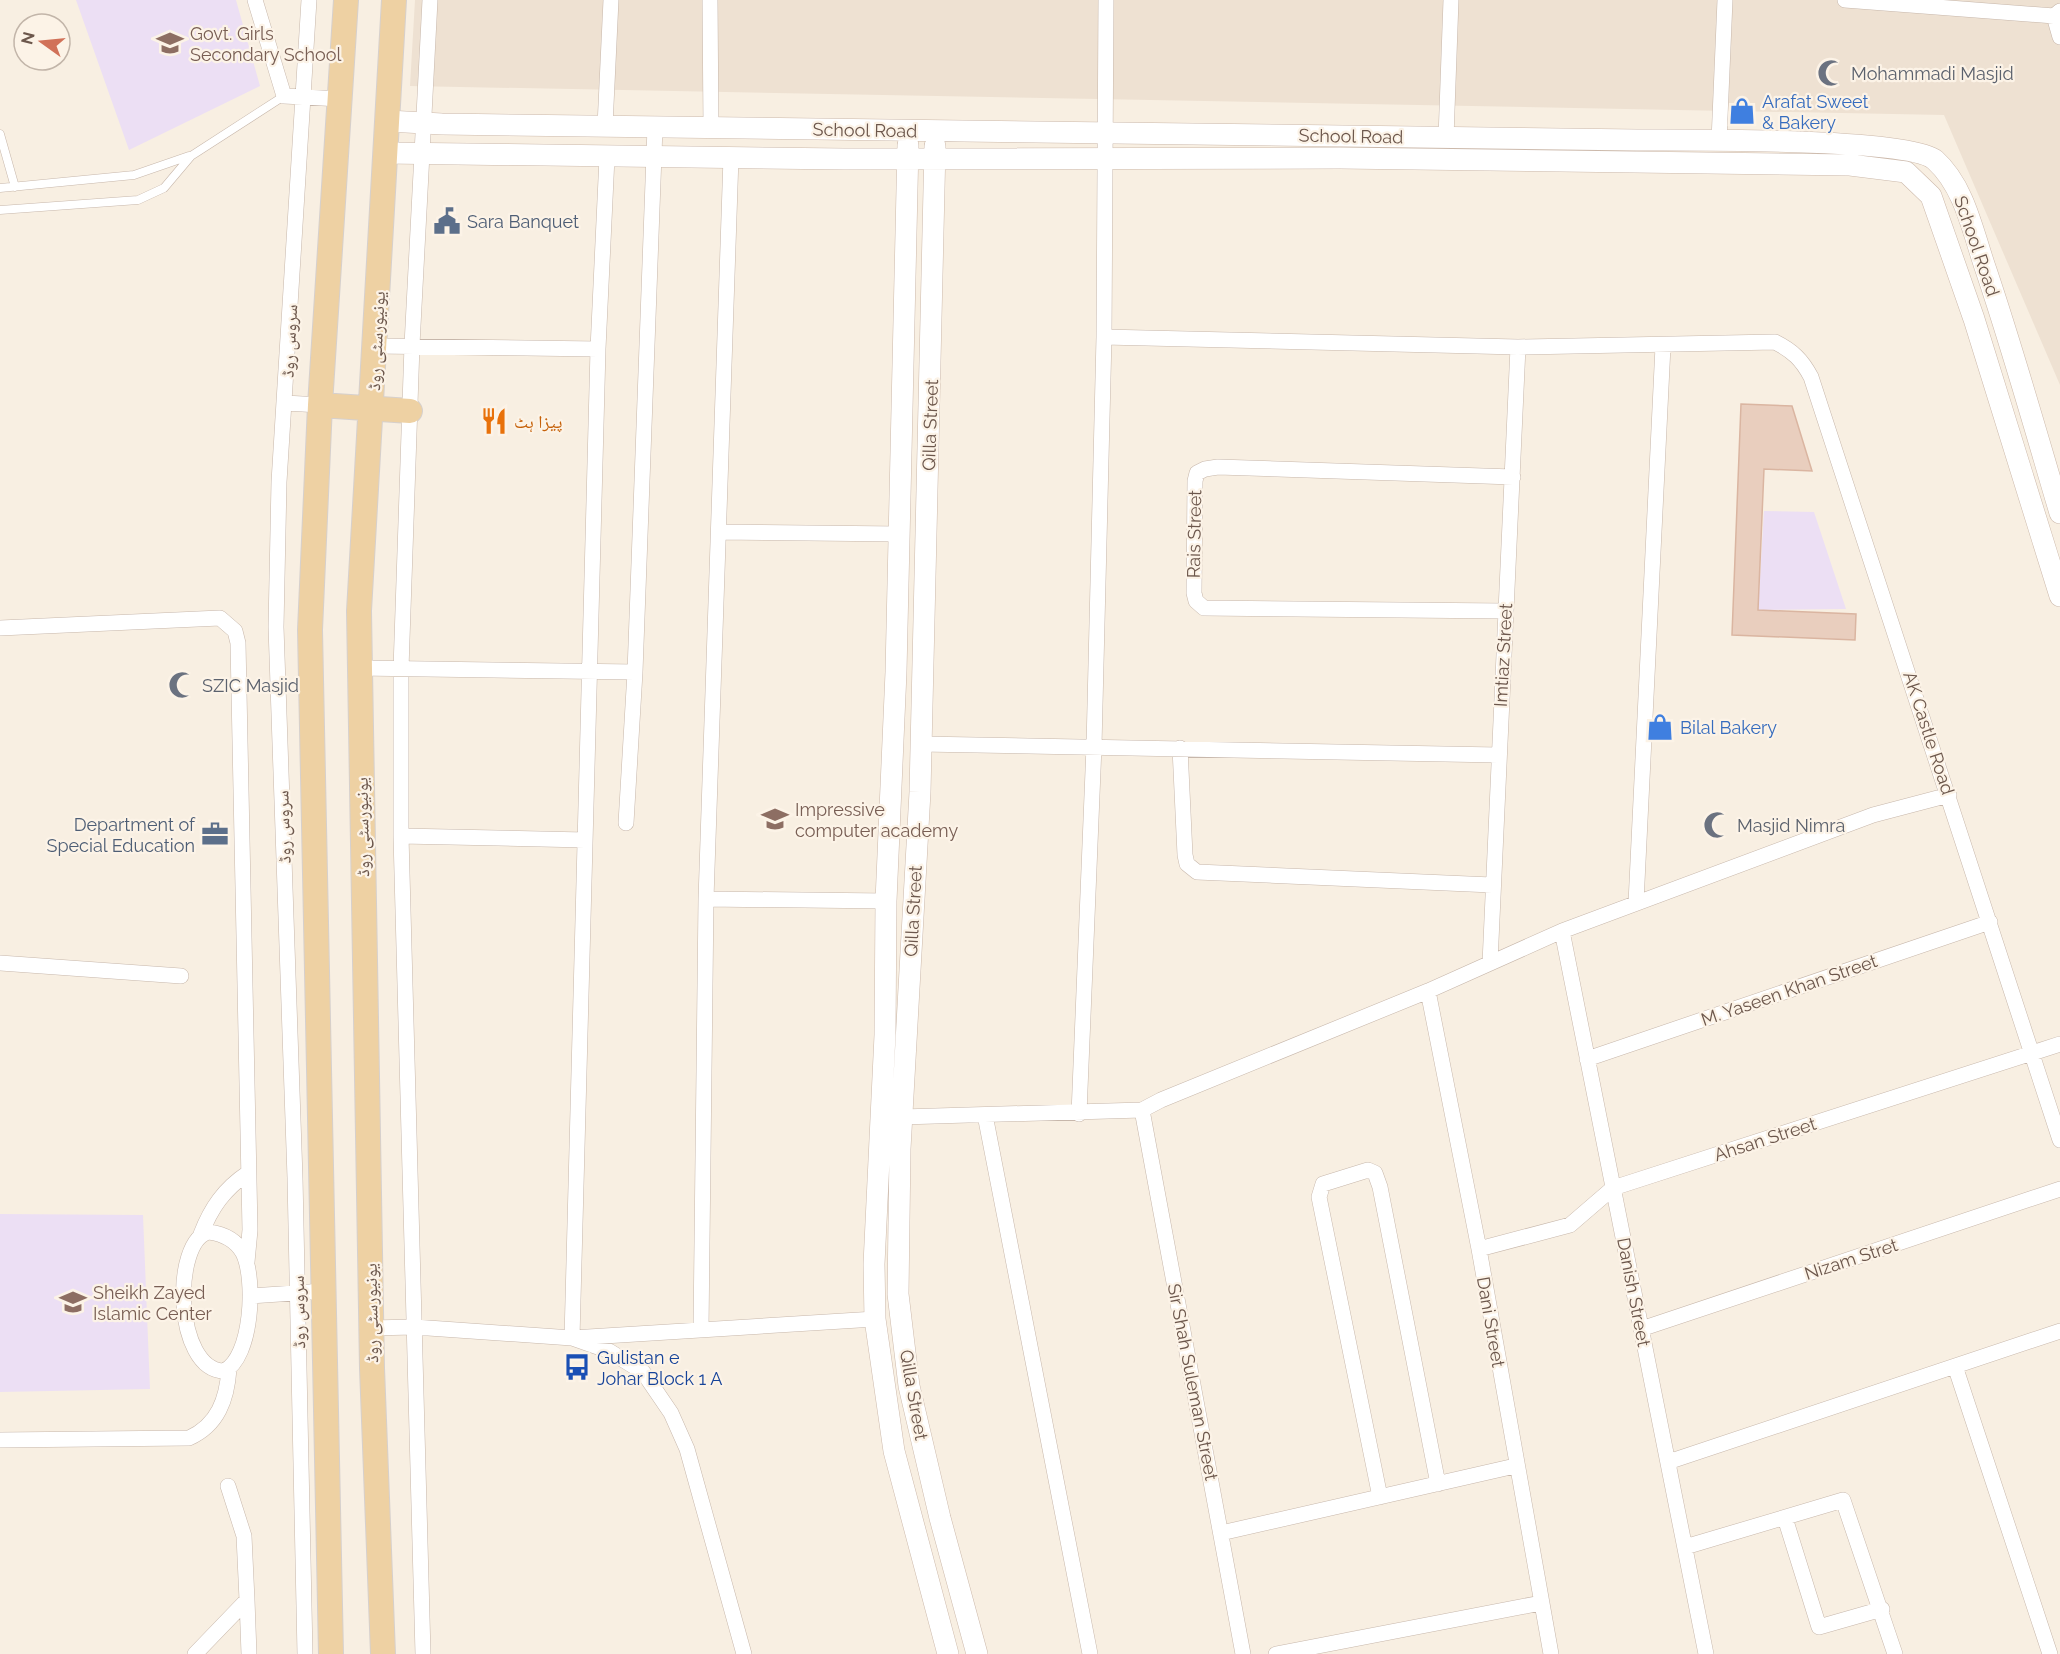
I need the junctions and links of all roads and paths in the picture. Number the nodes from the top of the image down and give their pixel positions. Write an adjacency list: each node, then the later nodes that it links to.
1 (255, 0): 16 (street)
2 (309, 0): 17 (street, سروس روڈ)
3 (346, 0): 18 (main road)
4 (394, 0): 19 (main road, یونیورسٹی روڈ)
5 (430, 0): 20 (street)
6 (611, 0): 21 (street)
7 (711, 0): 23 (street)
8 (1106, 0): 27 (street)
9 (1451, 0): 28 (street)
10 (1725, 0): 29 (street)
11 (1845, 0): 12 (street)
12 (1861, 0): 13 (street)
13 (2003, 5): 14 (street)
14 (2057, 14): 15 (street)
15 (2060, 37)
16 (284, 96): 17 (street); 33 (lane)
17 (303, 98): 18 (street); 49 (street, سروس روڈ)
18 (341, 99): 50 (main road)
19 (388, 121): 20 (street, School Road); 30 (main road, یونیورسٹی روڈ)
20 (424, 123): 21 (street, School Road); 31 (street)
21 (605, 126): 22 (street, School Road)
22 (655, 127): 23 (street, School Road); 34 (street)
23 (711, 129): 24 (street, School Road)
24 (908, 129): 25 (street, School Road); 38 (street, Qilla Street)
25 (935, 131): 27 (street, School Road); 37 (street, Qilla Street)
26 (0, 134): 40 (lane)
27 (1104, 135): 28 (street, School Road); 39 (street)
28 (1446, 138): 29 (street, School Road)
29 (1719, 141): 32 (street, School Road)
30 (386, 153): 31 (street, School Road); 45 (main road, یونیورسٹی روڈ)
31 (423, 154): 35 (street, School Road); 44 (street)
32 (1822, 155): 39 (street, School Road); 54 (street, School Road); 57 (street, School Road)
33 (191, 156): 40 (lane); 42 (lane)
34 (653, 156): 35 (street, School Road); 36 (street, School Road); 63 (street)
35 (607, 157): 48 (street)
36 (731, 157): 38 (street, School Road); 55 (street)
37 (936, 158): 38 (street, School Road); 39 (street, School Road); 64 (street, Qilla Street)
38 (907, 159): 56 (street, Qilla Street)
39 (1105, 159): 43 (street)
40 (15, 187): 41 (lane)
41 (0, 188)
42 (0, 210)
43 (1104, 337): 47 (street); 65 (street)
44 (412, 345): 45 (street); 48 (street); 52 (street)
45 (376, 346): 51 (main road, یونیورسٹی روڈ)
46 (1663, 346): 47 (street); 68 (street, AK Castle Road); 75 (street)
47 (1518, 347): 53 (street, Imtiaz Street)
48 (598, 349): 62 (street)
49 (285, 403): 50 (street); 97 (street, سروس روڈ)
50 (320, 405): 51 (main road); 96 (main road)
51 (372, 408): 52 (main road); 60 (main road, یونیورسٹی روڈ)
52 (410, 411): 61 (street)
53 (1513, 477): 58 (street, Imtiaz Street); 58 (street, Rais Street)
54 (2060, 513)
55 (718, 532): 56 (street); 73 (street)
56 (899, 534): 74 (street, Qilla Street)
57 (2060, 596)
58 (1504, 611): 67 (street, Imtiaz Street)
59 (0, 628): 90 (street)
60 (359, 668): 61 (street); 101 (main road, یونیورسٹی روڈ)
61 (401, 669): 62 (street); 70 (street)
62 (591, 672): 63 (street); 71 (street)
63 (635, 672): 69 (street)
64 (921, 744): 65 (street); 88 (street, Qilla Street)
65 (1094, 746): 66 (street); 86 (street)
66 (1180, 748): 67 (street); 72 (street)
67 (1498, 755): 72 (street, Imtiaz Street)
68 (1949, 795): 75 (street); 76 (street, AK Castle Road)
69 (626, 822)
70 (401, 836): 71 (street); 100 (street)
71 (585, 840): 105 (street)
72 (1492, 885): 79 (street, Imtiaz Street)
73 (706, 899): 74 (street); 102 (street)
74 (886, 901): 99 (street, Qilla Street)
75 (1636, 903): 77 (street)
76 (1990, 922): 83 (street, AK Castle Road); 84 (street, M. Yaseen Khan Street)
77 (1562, 931): 79 (street); 84 (street, Danish Street)
78 (0, 963): 80 (street)
79 (1490, 963): 81 (street)
80 (181, 976)
81 (1428, 991): 85 (street); 94 (street, Dani Street)
82 (2060, 1044): 83 (street, Ahsan Street)
83 (2032, 1053): 89 (street, AK Castle Road); 91 (street, Ahsan Street)
84 (1587, 1059): 91 (street, Danish Street)
85 (1142, 1110): 86 (street); 117 (street, Sir Shah Suleman Street)
86 (1079, 1114): 87 (street)
87 (985, 1115): 88 (street); 133 (street)
88 (902, 1117): 109 (street, Qilla Street)
89 (2060, 1140)
90 (248, 1173): 93 (street); 95 (street)
91 (1613, 1188): 94 (street, Ahsan Street); 103 (street, Danish Street)
92 (2060, 1190): 103 (street, Nizam Stret)
93 (201, 1234): 95 (street); 107 (street)
94 (1479, 1249): 112 (street, Dani Street)
95 (247, 1262): 98 (street)
96 (324, 1291): 97 (street); 120 (main road)
97 (297, 1293): 98 (street); 119 (street, سروس روڈ)
98 (250, 1296): 107 (street)
99 (875, 1319): 102 (street); 110 (street, Qilla Street)
100 (414, 1327): 101 (street); 105 (street); 129 (street)
101 (371, 1328): 128 (main road, یونیورسٹی روڈ)
102 (701, 1329): 105 (street)
103 (1641, 1329): 111 (street, Danish Street)
104 (2060, 1331): 106 (street)
105 (572, 1338): 130 (street)
106 (1954, 1366): 111 (street); 139 (street)
107 (229, 1369): 108 (street)
108 (0, 1440)
109 (922, 1444): 110 (street); 132 (street, Qilla Street)
110 (894, 1451): 131 (street, Qilla Street)
111 (1668, 1462): 118 (street, Danish Street)
112 (1515, 1466): 113 (street); 122 (street, Dani Street)
113 (1438, 1484): 115 (street); 115 (street)
114 (228, 1486): 121 (street)
115 (1380, 1497): 117 (street)
116 (1785, 1518): 118 (street); 123 (street); 123 (street)
117 (1221, 1533): 134 (street, Sir Shah Suleman Street)
118 (1685, 1547): 137 (street, Danish Street)
119 (303, 1551): 120 (street); 126 (street, سروس روڈ)
120 (329, 1552): 127 (main road)
121 (247, 1600): 124 (street); 125 (street)
122 (1541, 1603): 135 (street); 136 (street, Dani Street)
123 (1882, 1609): 138 (street)
124 (195, 1654)
125 (249, 1654)
126 (305, 1654)
127 (332, 1654)
128 (383, 1654)
129 (423, 1654)
130 (744, 1654)
131 (948, 1654)
132 (976, 1654)
133 (1090, 1654)
134 (1244, 1654)
135 (1276, 1654)
136 (1551, 1654)
137 (1706, 1654)
138 (1895, 1654)
139 (2050, 1654)

